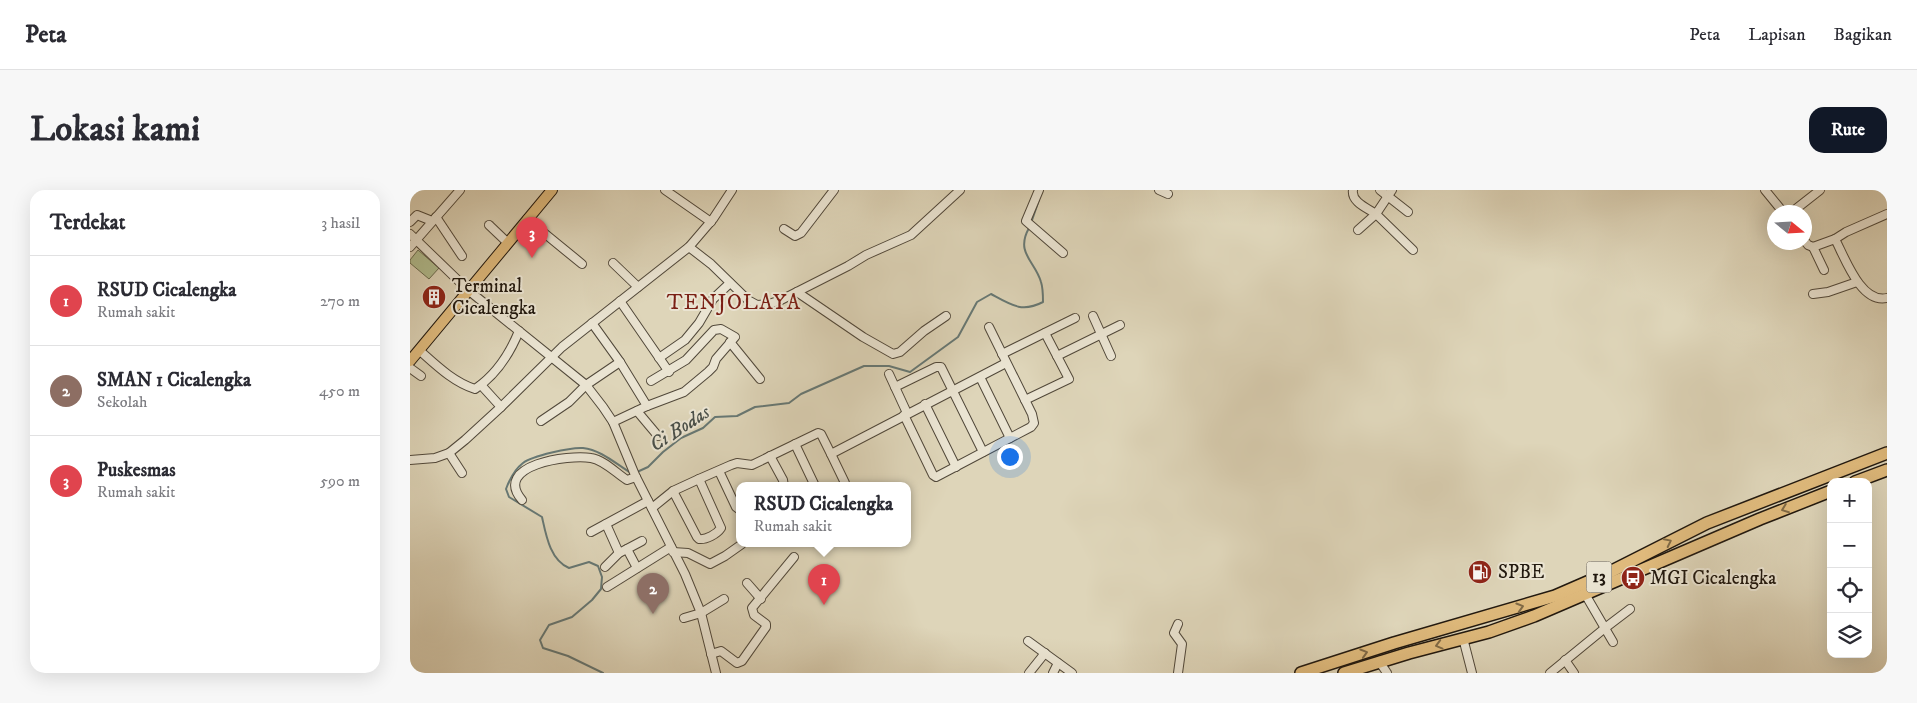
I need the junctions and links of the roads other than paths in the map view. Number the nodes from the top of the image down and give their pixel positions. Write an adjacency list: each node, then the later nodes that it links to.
1 (460, 190): 20 (street)
2 (552, 190): 21 (main road)
3 (665, 190): 23 (street)
4 (721, 190): 12 (street)
5 (834, 190): 25 (street)
6 (960, 190): 43 (street)
7 (1039, 190): 34 (street)
8 (1159, 190): 14 (street)
9 (1353, 190): 18 (street)
10 (1765, 190): 15 (street)
11 (1820, 190): 16 (street)
12 (730, 192): 23 (street)
13 (1386, 192): 17 (street); 18 (street)
14 (1168, 194)
15 (1777, 205)
16 (1801, 205)
17 (1408, 212)
18 (1376, 214): 26 (street); 33 (street)
19 (1887, 214): 28 (street)
20 (434, 219): 22 (street); 27 (street); 35 (street)
21 (527, 219): 29 (main road); 37 (street)
22 (410, 222)
23 (711, 222): 31 (street)
24 (489, 225): 29 (street)
25 (784, 229)
26 (1358, 230)
27 (413, 237): 30 (street); 42 (street)
28 (1835, 240): 32 (street); 39 (street)
29 (508, 243): 42 (main road)
30 (410, 247)
31 (689, 247): 40 (street); 41 (street)
32 (1813, 247): 38 (street)
33 (1413, 250)
34 (1063, 253)
35 (462, 256)
36 (613, 263): 41 (street)
37 (582, 264)
38 (1824, 270)
39 (1857, 282): 44 (street); 45 (street)
40 (730, 283): 43 (street); 62 (street)
41 (638, 287): 46 (street)
42 (468, 290): 53 (street); 57 (main road)
43 (797, 292): 47 (street)
44 (1813, 294)
45 (1887, 298)
46 (620, 302): 50 (street); 62 (street)
47 (946, 316)
48 (1093, 316): 55 (street)
49 (1076, 318): 54 (street)
50 (592, 323): 61 (street); 64 (street)
51 (1120, 325): 55 (street)
52 (989, 327): 58 (street)
53 (519, 330): 61 (street); 73 (street)
54 (1045, 333): 58 (street); 59 (street)
55 (1101, 334): 59 (street); 60 (street)
56 (730, 342): 67 (street); 71 (street); 79 (street)
57 (419, 350): 63 (main road); 73 (street)
58 (1002, 354): 65 (street)
59 (1057, 356): 77 (street)
60 (1111, 356)
61 (552, 358): 74 (street); 80 (street)
62 (659, 358): 67 (street)
63 (410, 361)
64 (620, 362): 74 (street); 79 (street)
65 (1006, 363): 70 (street); 77 (street)
66 (410, 368): 69 (street)
67 (669, 372): 72 (street)
68 (889, 374): 75 (street)
69 (421, 376)
70 (980, 377): 76 (street); 86 (street)
71 (760, 380)
72 (652, 381)
73 (481, 385): 80 (street)
74 (586, 385): 83 (street); 84 (street)
75 (895, 387): 76 (street); 82 (street)
76 (954, 390): 78 (street); 88 (street)
77 (1025, 400): 86 (street)
78 (925, 404): 82 (street); 94 (street)
79 (647, 406): 81 (street)
80 (501, 407): 90 (street)
81 (637, 411): 84 (street); 85 (street)
82 (906, 414): 91 (street); 94 (street)
83 (541, 421)
84 (613, 422): 98 (street)
85 (658, 436)
86 (1010, 438): 88 (street)
87 (795, 444): 91 (street); 92 (street); 102 (street)
88 (983, 452): 94 (street)
89 (1887, 452): 143 (highway, 13, one-way to 89)
90 (449, 453): 93 (street); 97 (street)
91 (831, 454): 103 (street)
92 (770, 456): 96 (street); 101 (street)
93 (410, 460)
94 (956, 467)
95 (1887, 470): 99 (highway)
96 (719, 471): 100 (street); 108 (street)
97 (462, 473)
98 (635, 476): 106 (street); 107 (street)
99 (1866, 478)
100 (699, 479): 104 (street); 104 (street)
101 (783, 482)
102 (813, 482)
103 (845, 482)
104 (673, 491): 109 (street)
105 (1827, 493): 122 (highway, 13, one-way to 122)
106 (522, 500)
107 (648, 501): 109 (street); 110 (street)
108 (736, 507)
109 (652, 508): 115 (street)
110 (606, 524): 111 (street); 116 (street)
111 (592, 532)
112 (642, 541): 114 (street)
113 (738, 547): 115 (street)
114 (627, 549): 116 (street); 119 (street)
115 (672, 550): 119 (street); 126 (street)
116 (619, 553): 118 (street)
117 (794, 557): 124 (street)
118 (605, 567)
119 (637, 568): 121 (street)
120 (747, 583): 124 (street)
121 (607, 587)
122 (1584, 594): 129 (street); 130 (highway, 13)
123 (724, 599): 126 (street)
124 (761, 599): 134 (street)
125 (1630, 609): 129 (street)
126 (701, 614): 127 (street); 134 (street)
127 (684, 618)
128 (1178, 624): 142 (street)
129 (1605, 628): 132 (street); 135 (street)
130 (1464, 638): 136 (highway, 13, one-way to 136); 146 (street)
131 (1028, 641): 133 (street)
132 (1612, 642)
133 (1045, 653): 137 (street); 139 (street)
134 (711, 654): 138 (street)
135 (1565, 660): 147 (street); 148 (street)
136 (1379, 661): 144 (highway, 13); 145 (street)
137 (1058, 663): 140 (street); 141 (street)
138 (716, 673)
139 (1029, 673)
140 (1053, 673)
141 (1072, 673)
142 (1178, 673)
143 (1301, 673)
144 (1344, 673)
145 (1387, 673)
146 (1472, 673)
147 (1550, 673)
148 (1574, 673)

